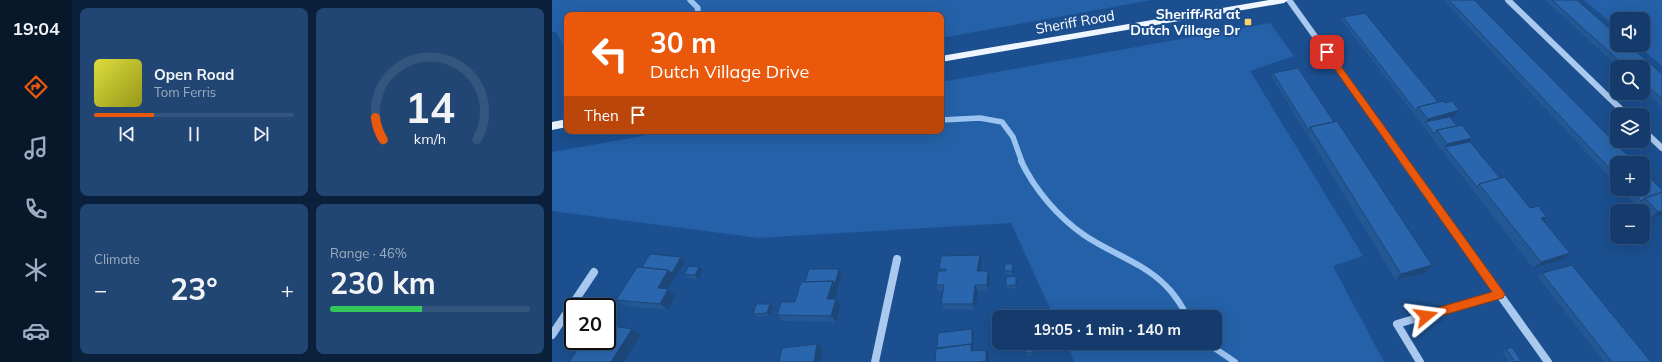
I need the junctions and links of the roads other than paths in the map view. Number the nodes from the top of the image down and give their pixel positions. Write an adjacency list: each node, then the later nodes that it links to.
1 (1284, 0): 4 (main road, Sheriff Road)
2 (1289, 0): 12 (street)
3 (1508, 0): 5 (street)
4 (944, 58)
5 (1620, 108)
6 (564, 124): 7 (main road)
7 (552, 126)
8 (1650, 137): 9 (street)
9 (1662, 148)
10 (897, 259): 14 (street)
11 (594, 272): 13 (street)
12 (1499, 294): 15 (street); 16 (street)
13 (552, 335)
14 (875, 362)
15 (1420, 362)
16 (1548, 362)

